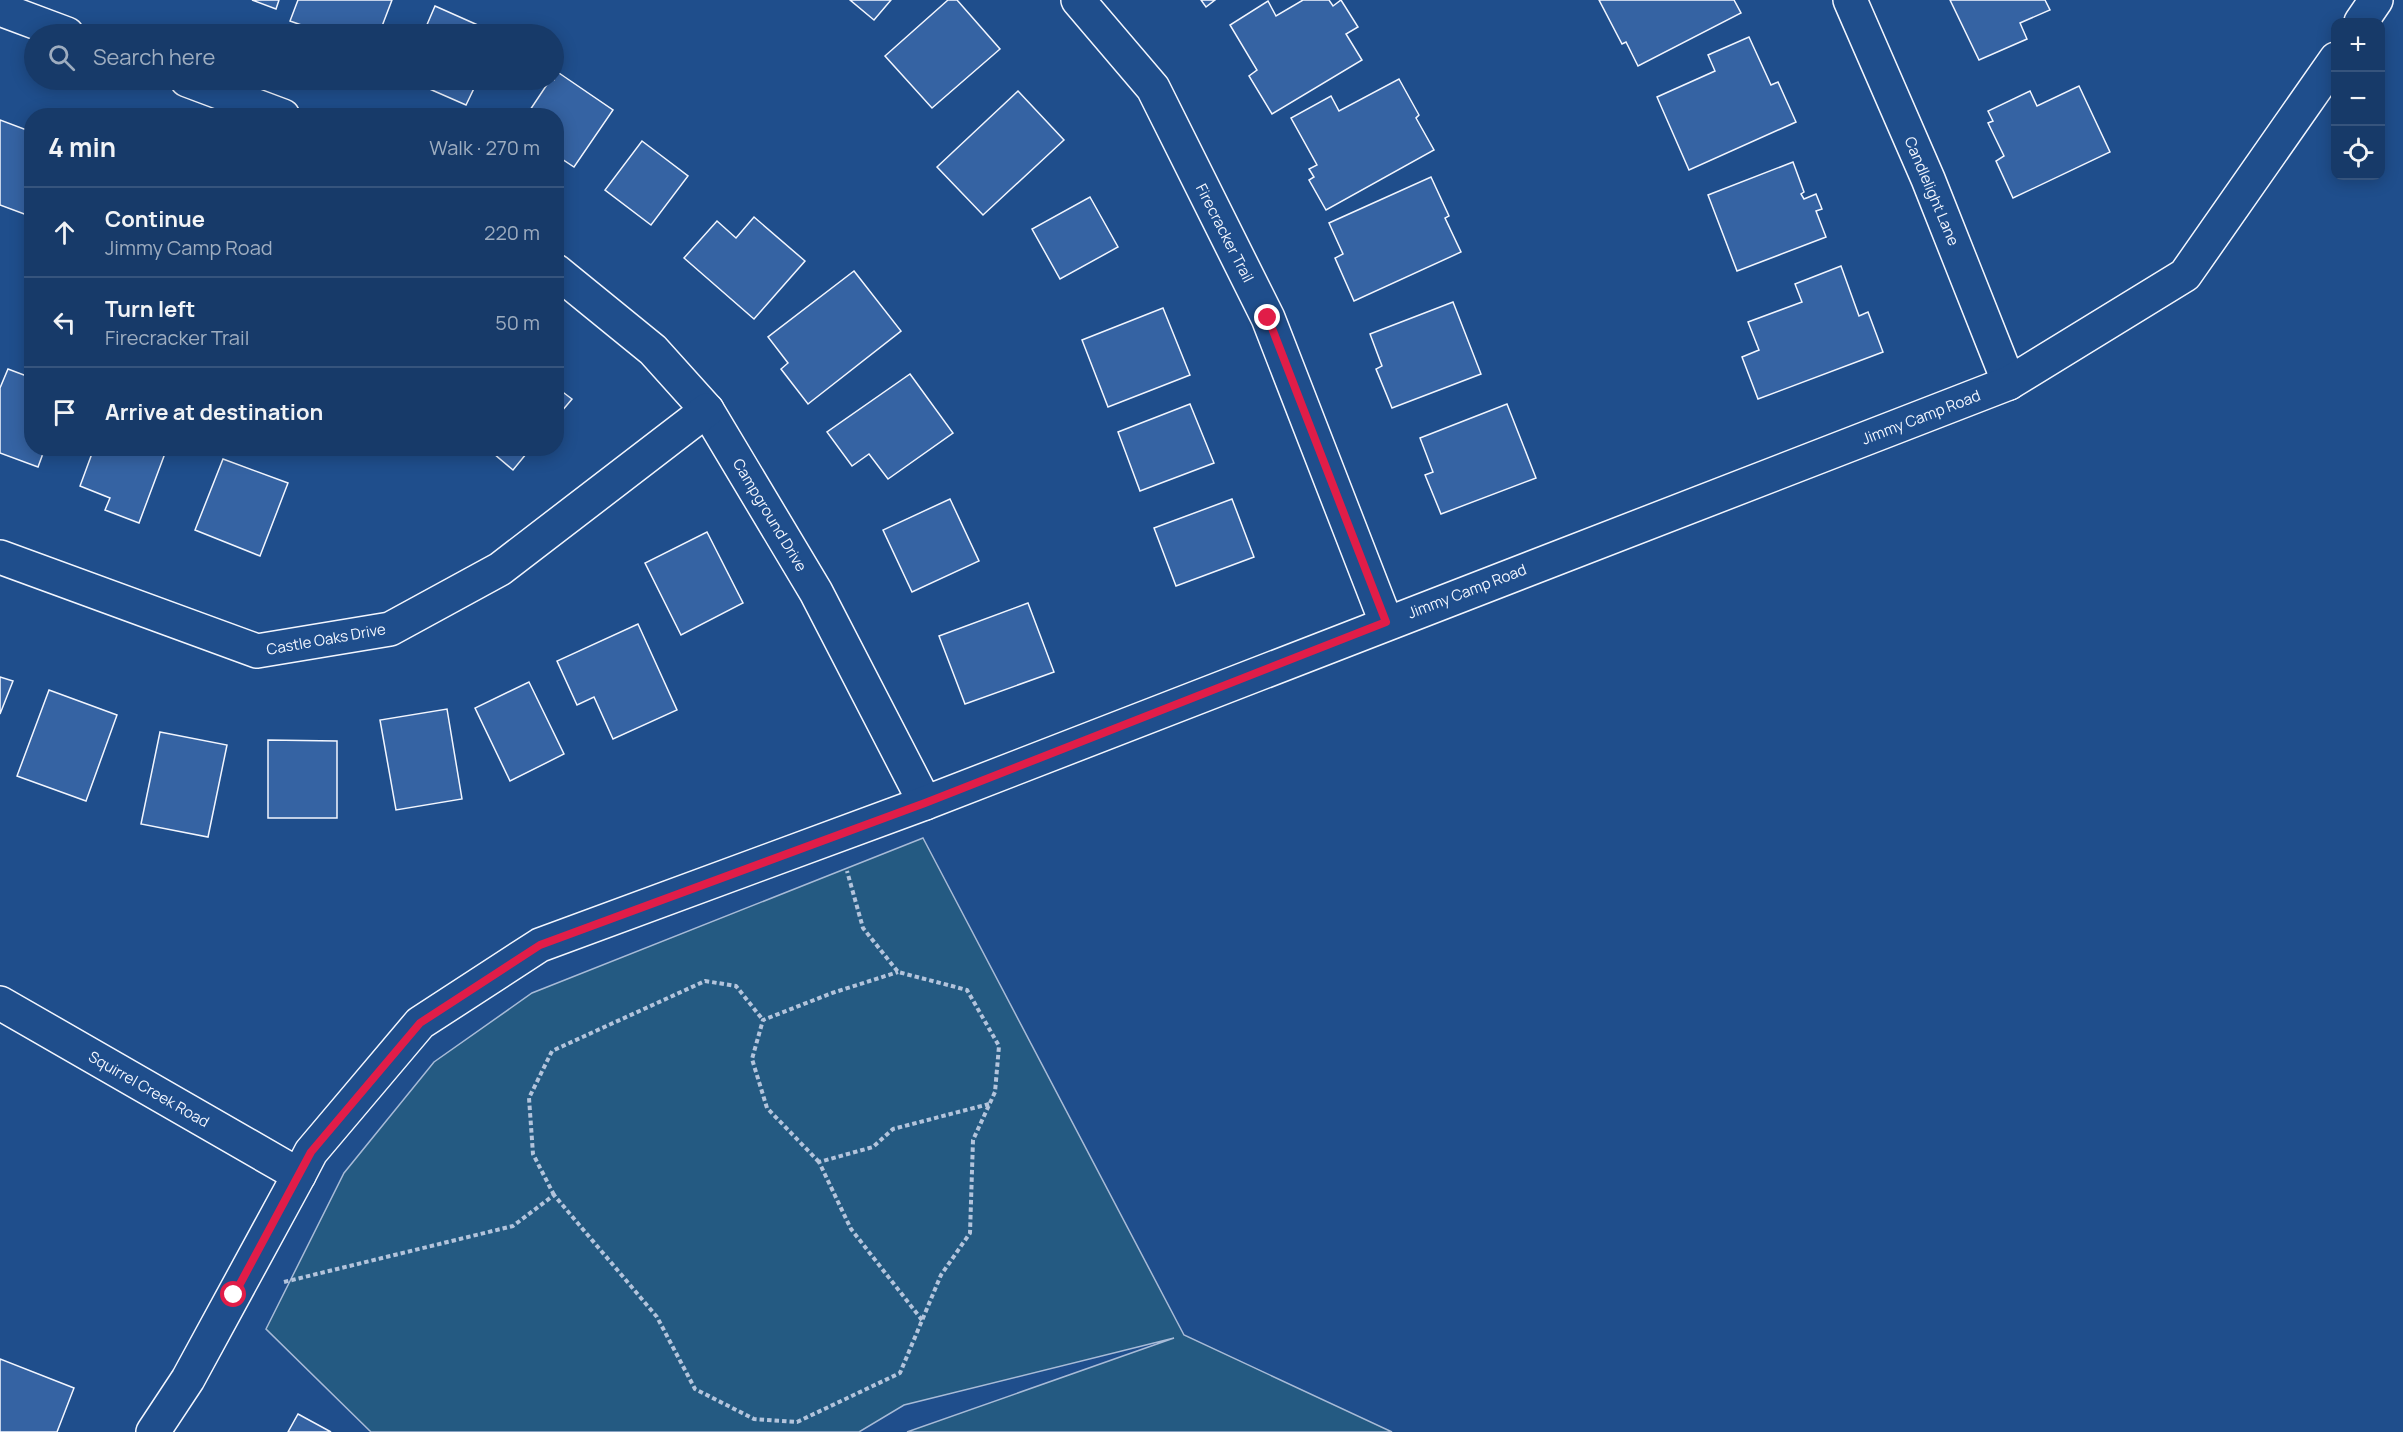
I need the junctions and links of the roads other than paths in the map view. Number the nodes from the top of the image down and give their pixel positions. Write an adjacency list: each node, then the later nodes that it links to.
1 (1078, 0): 14 (street, Firecracker Trail)
2 (1850, 0): 11 (street, Candlelight Lane)
3 (2376, 0): 5 (street)
4 (0, 9): 6 (street)
5 (2364, 18)
6 (40, 24)
7 (2331, 66): 11 (street, Jimmy Camp Road)
8 (214, 90): 9 (street)
9 (262, 108)
10 (564, 278): 12 (street, Campground Drive)
11 (2010, 383): 14 (street, Jimmy Camp Road)
12 (707, 411): 13 (street, Castle Oaks Drive); 15 (street, Campground Drive)
13 (0, 557)
14 (1386, 622): 15 (street, Jimmy Camp Road)
15 (925, 803): 17 (street, Jimmy Camp Road)
16 (0, 1003): 17 (street, Squirrel Creek Road)
17 (299, 1175): 18 (street, Jimmy Camp Road)
18 (153, 1432)

